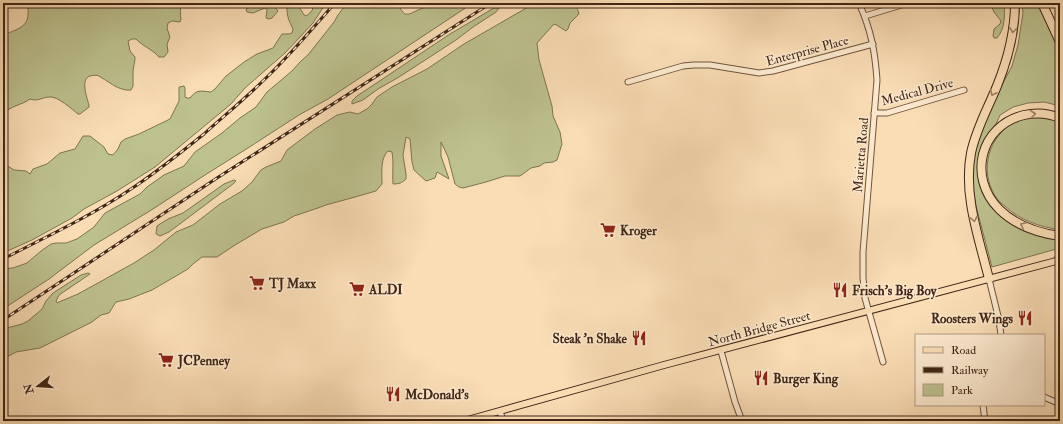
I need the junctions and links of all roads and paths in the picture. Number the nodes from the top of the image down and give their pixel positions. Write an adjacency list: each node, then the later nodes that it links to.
1 (860, 3): 5 (street, Marietta Road)
2 (908, 3): 5 (street)
3 (1015, 3): 14 (highway, one-way to 14)
4 (1042, 3): 6 (highway)
5 (865, 16): 7 (street, Marietta Road)
6 (1060, 42)
7 (873, 44): 8 (street, Enterprise Place); 10 (street, Marietta Road)
8 (628, 82)
9 (964, 90): 10 (street, Medical Drive)
10 (874, 113): 15 (street, Marietta Road)
11 (1060, 118): 12 (highway, one-way to 11)
12 (1060, 236)
13 (1059, 260): 14 (main road, North Bridge Street)
14 (989, 279): 15 (main road, North Bridge Street); 16 (street)
15 (869, 310): 17 (main road, North Bridge Street); 18 (street, Marietta Road)
16 (1000, 334)
17 (720, 351): 22 (main road, North Bridge Street); 25 (street)
18 (884, 362)
19 (1045, 397): 20 (street)
20 (1060, 404)
21 (983, 406): 26 (street)
22 (500, 411): 23 (main road, North Bridge Street); 24 (street)
23 (464, 421)
24 (503, 421)
25 (742, 421)
26 (985, 421)

